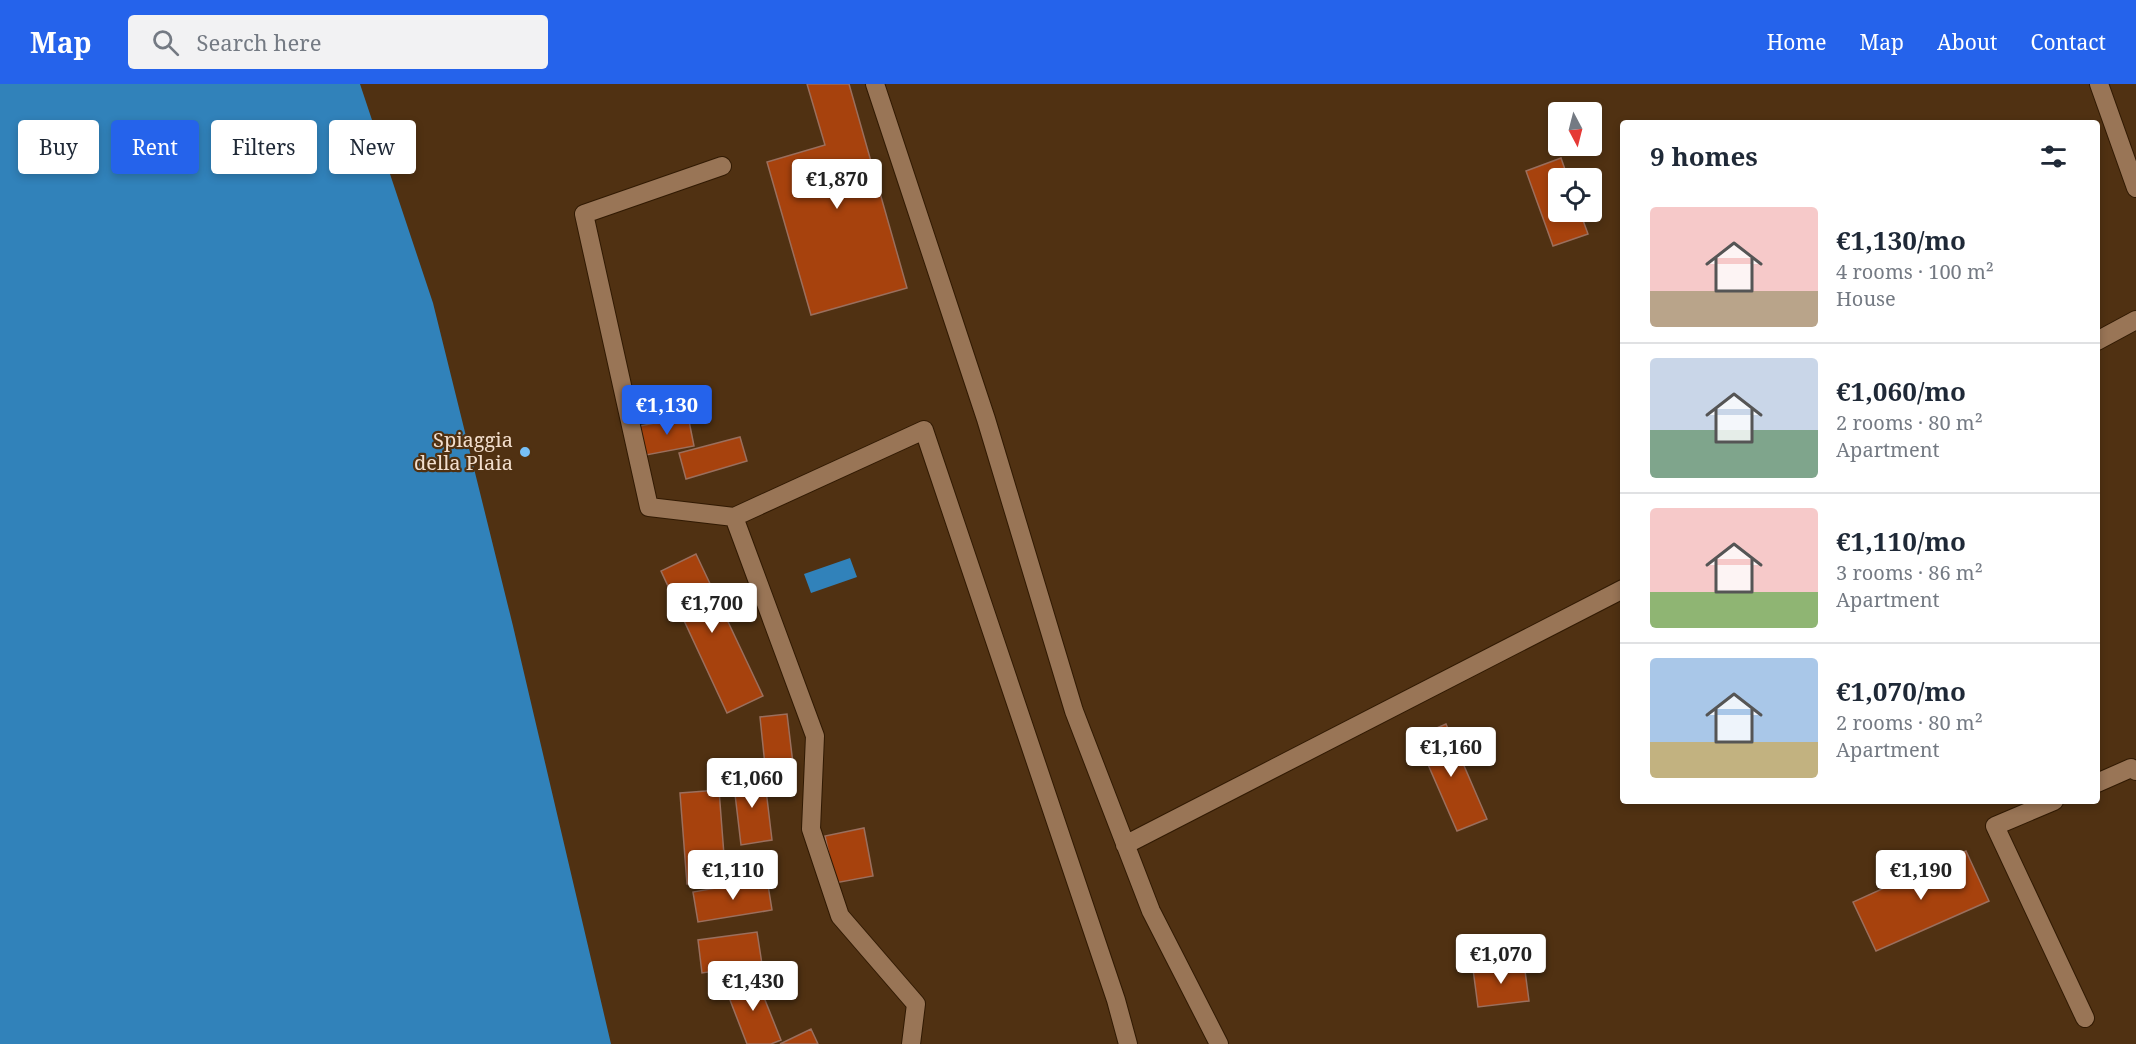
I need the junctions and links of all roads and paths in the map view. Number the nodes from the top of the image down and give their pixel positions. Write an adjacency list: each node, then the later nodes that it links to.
1 (875, 84): 12 (lane)
2 (2099, 84): 4 (lane)
3 (722, 166): 7 (lane)
4 (2136, 188)
5 (2136, 320): 6 (lane)
6 (2100, 339)
7 (734, 517): 14 (lane); 15 (lane)
8 (1620, 591): 12 (lane)
9 (2136, 771): 10 (lane)
10 (2100, 782)
11 (2047, 804): 13 (lane)
12 (1125, 845): 16 (lane)
13 (2085, 1018)
14 (911, 1044)
15 (1128, 1044)
16 (1219, 1044)

